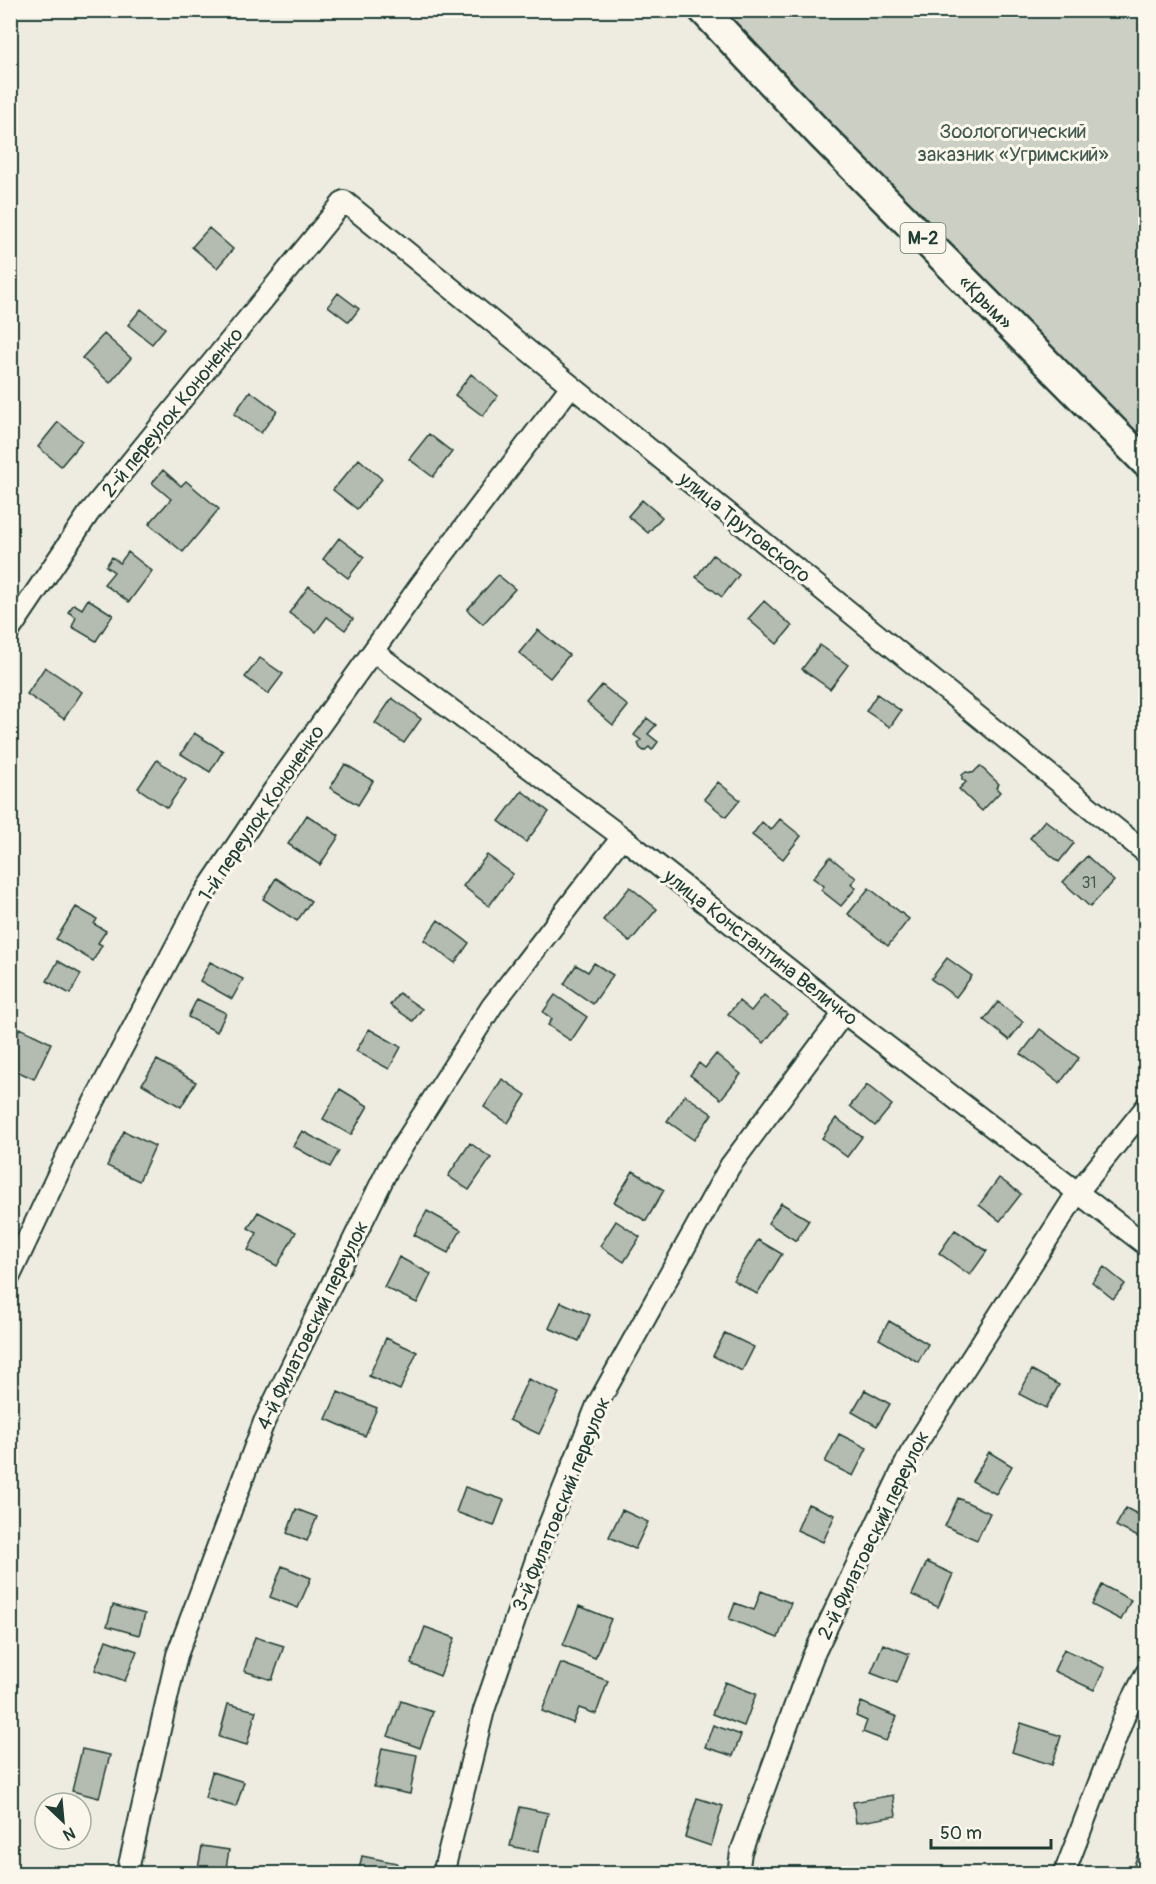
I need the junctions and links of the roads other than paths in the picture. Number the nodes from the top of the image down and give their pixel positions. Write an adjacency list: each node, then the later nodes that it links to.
1 (703, 10): 4 (highway, «Крым» / М-2)
2 (344, 201): 3 (street, улица Трутовского); 5 (street, 2-й переулок Кононенко)
3 (571, 386): 6 (street, 1-й переулок Кононенко); 8 (street, улица Трутовского)
4 (1146, 463)
5 (10, 630)
6 (374, 652): 7 (street, улица Константина Величко); 13 (street, 1-й переулок Кононенко)
7 (622, 837): 9 (street, улица Константина Величко); 15 (street, 4-й Филатовский переулок)
8 (1146, 853)
9 (844, 1013): 11 (street, улица Константина Величко); 16 (street, 3-й Филатовский переулок)
10 (1146, 1107): 11 (street, 2-й Филатовский переулок)
11 (1077, 1192): 12 (street, улица Константина Величко); 17 (street, 2-й Филатовский переулок)
12 (1146, 1245)
13 (10, 1276)
14 (1146, 1673): 18 (street)
15 (127, 1874)
16 (443, 1874)
17 (738, 1874)
18 (1064, 1874)

